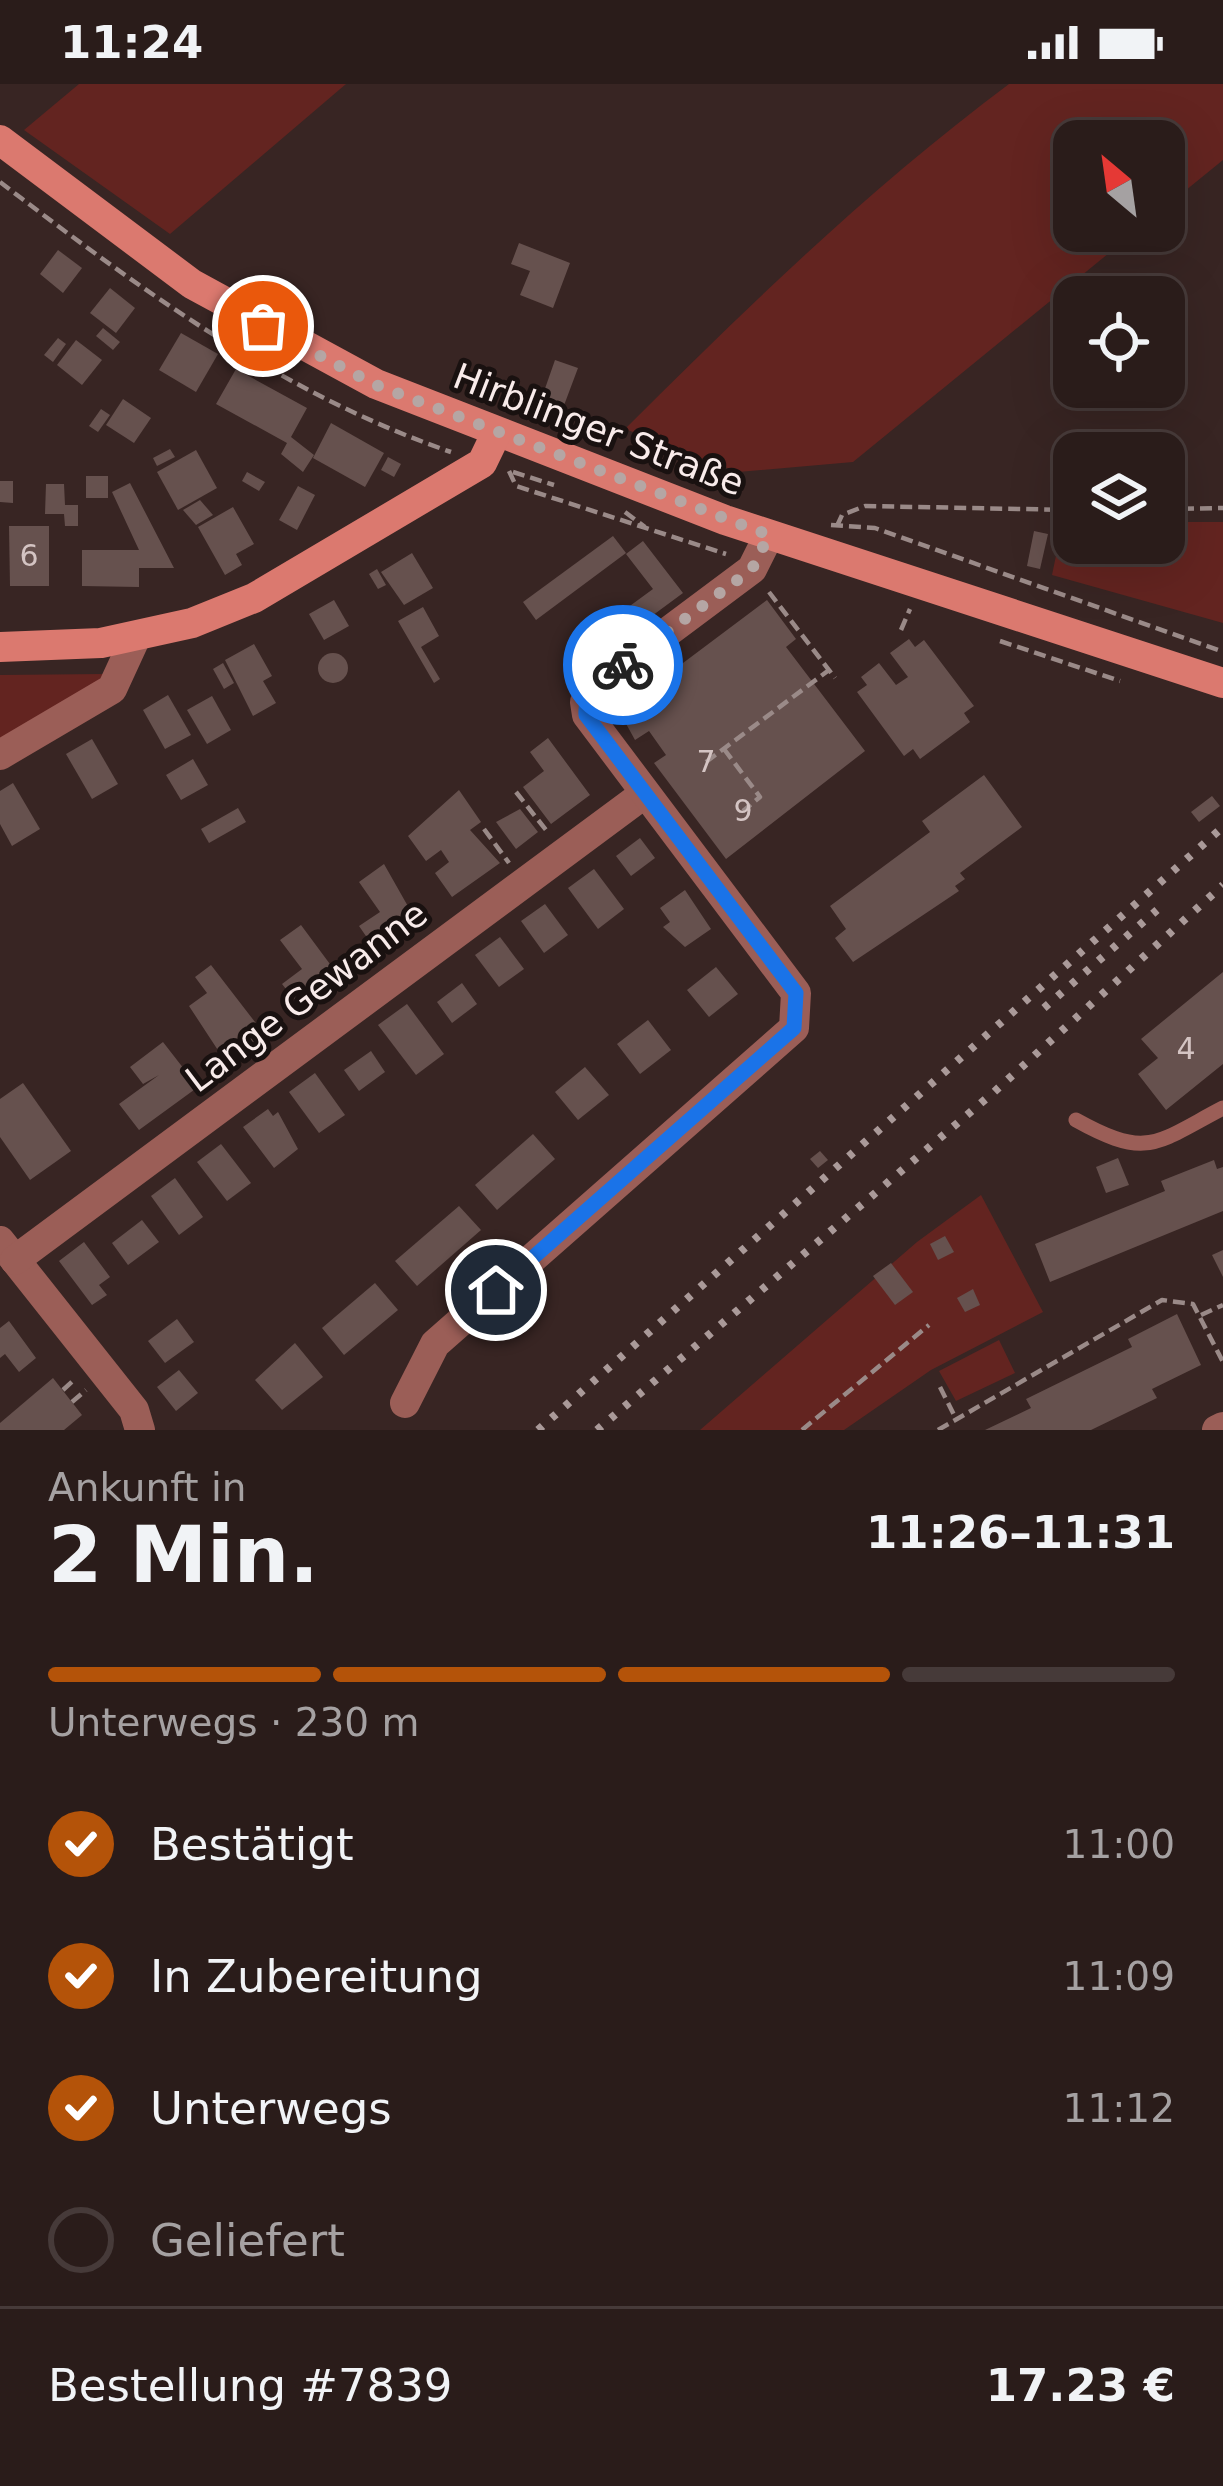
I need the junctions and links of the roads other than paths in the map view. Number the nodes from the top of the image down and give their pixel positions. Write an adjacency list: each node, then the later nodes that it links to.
1 (0, 140): 2 (street, Hirblinger Straße)
2 (497, 432): 3 (street, Hirblinger Straße); 4 (street)
3 (759, 555): 6 (street, Hirblinger Straße); 8 (street)
4 (135, 639): 5 (street); 7 (street)
5 (0, 647)
6 (1223, 683)
7 (0, 755)
8 (644, 794): 11 (street, Lange Gewanne); 12 (street)
9 (1223, 1108): 10 (lane)
10 (1076, 1120)
11 (8, 1251): 13 (street)
12 (405, 1403)
13 (140, 1430)

